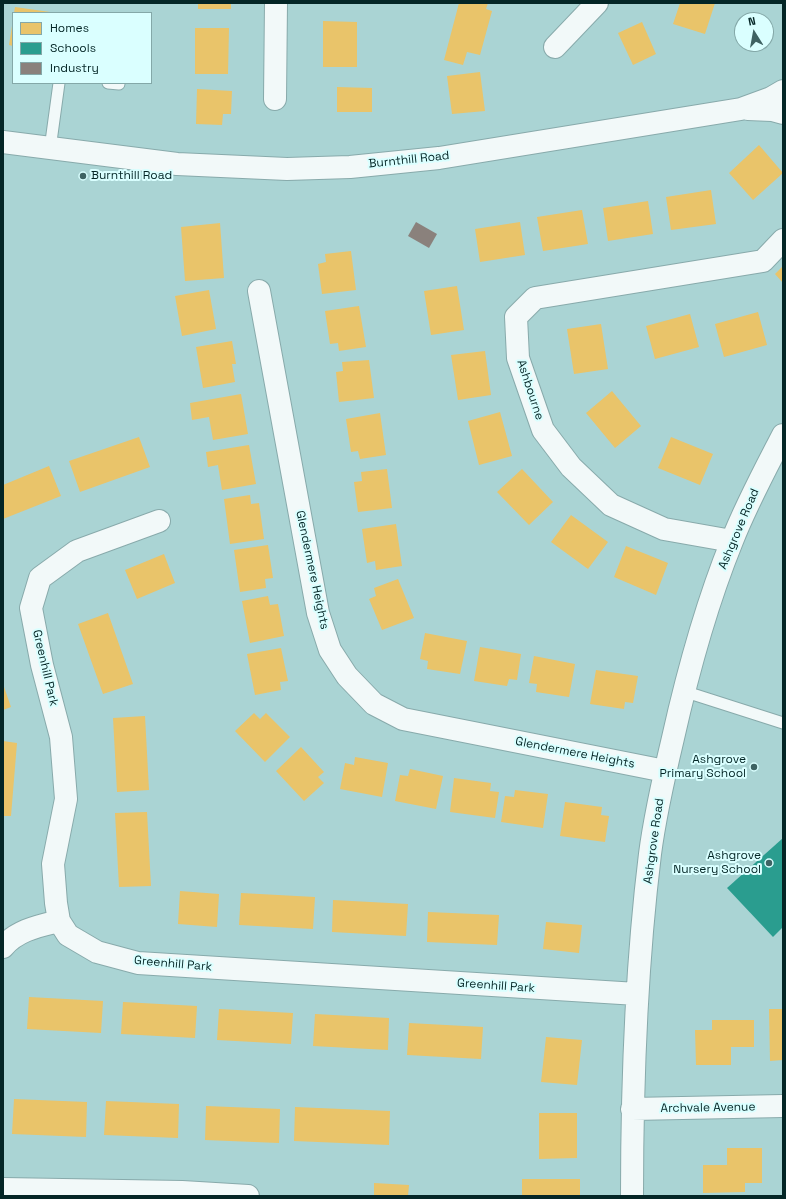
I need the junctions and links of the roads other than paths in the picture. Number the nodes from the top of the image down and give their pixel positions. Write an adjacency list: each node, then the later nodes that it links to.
1 (276, 3): 6 (street)
2 (597, 3): 3 (street)
3 (555, 47)
4 (59, 84): 10 (lane)
5 (783, 91): 7 (street, Burnthill Road)
6 (275, 99)
7 (741, 109): 8 (street, Burnthill Road); 10 (street, Burnthill Road)
8 (783, 113)
9 (3, 142): 10 (street, Burnthill Road)
10 (50, 149)
11 (783, 240): 15 (street, Ashbourne)
12 (260, 291): 18 (street, Glendermere Heights)
13 (783, 435): 15 (street, Ashgrove Road)
14 (159, 521): 19 (street, Greenhill Park)
15 (732, 541): 16 (street, Ashgrove Road)
16 (684, 691): 17 (lane); 18 (street, Ashgrove Road)
17 (783, 723)
18 (665, 771): 21 (street, Ashgrove Road)
19 (59, 921): 20 (street); 21 (street, Greenhill Park)
20 (3, 947)
21 (637, 994): 23 (street, Ashgrove Road)
22 (783, 1106): 23 (street, Archvale Avenue)
23 (632, 1109): 26 (street, Ashgrove Road)
24 (3, 1189): 25 (street)
25 (248, 1196)
26 (632, 1196)

